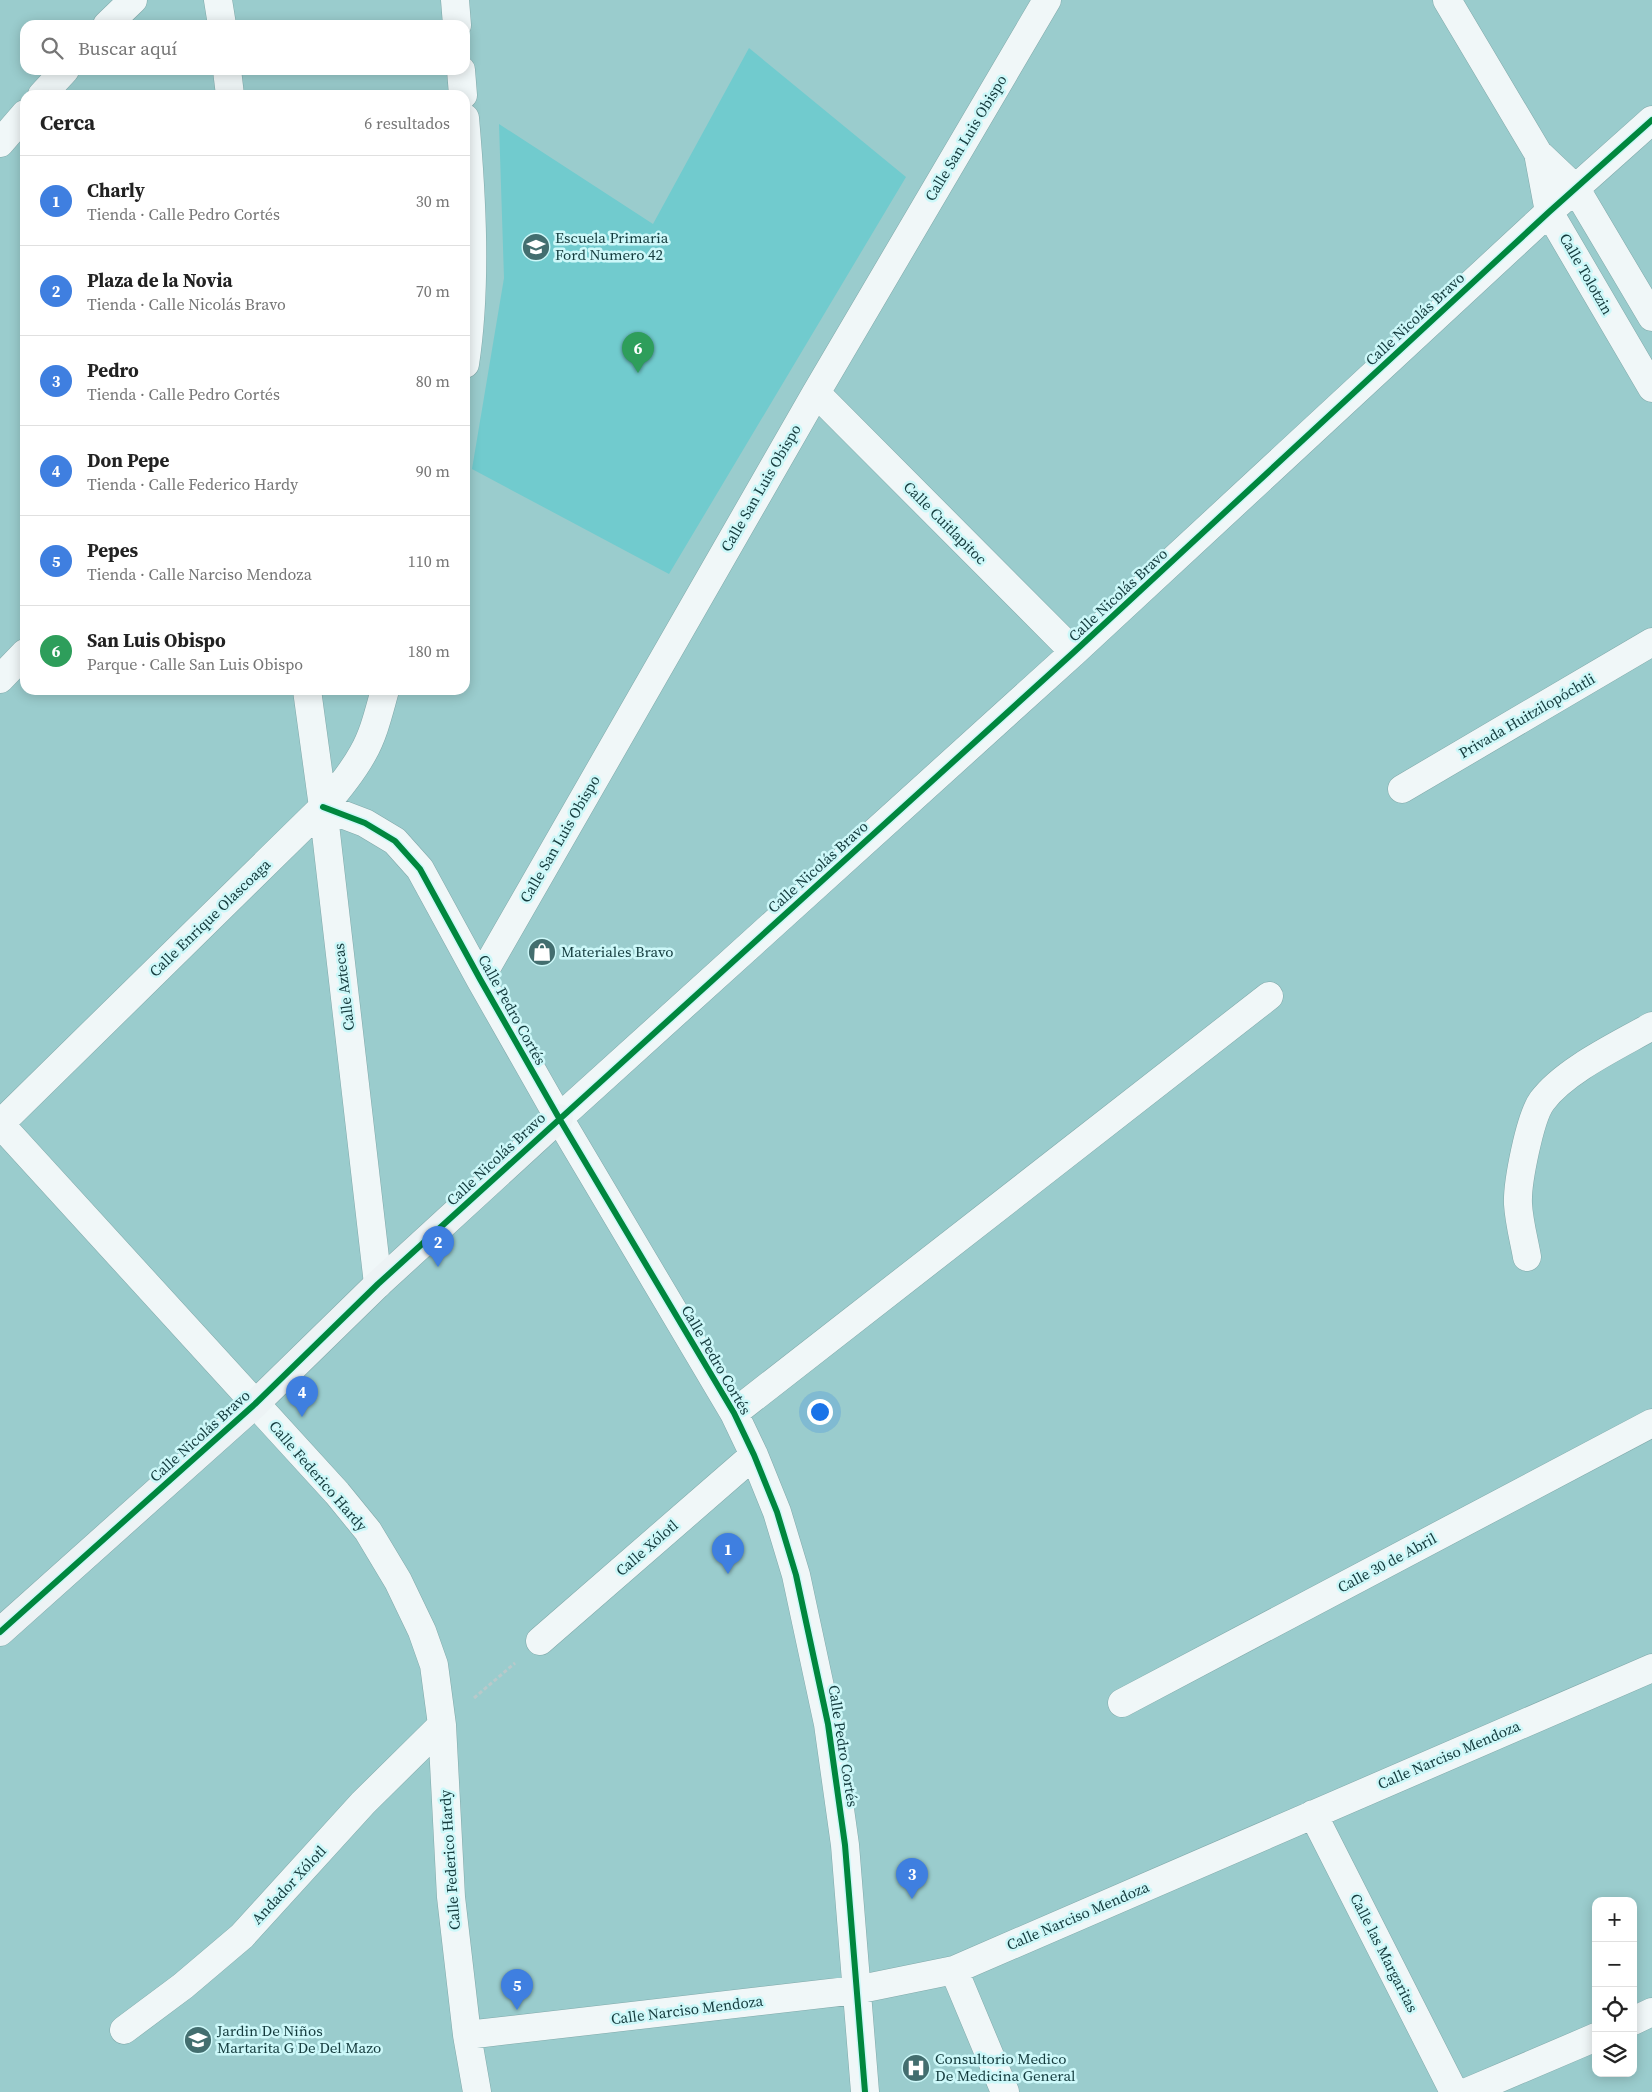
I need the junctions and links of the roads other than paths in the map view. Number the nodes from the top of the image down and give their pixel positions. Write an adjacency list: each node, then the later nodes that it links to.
1 (133, 0): 6 (street)
2 (218, 0): 7 (street)
3 (455, 0): 8 (street)
4 (1047, 0): 25 (street, Calle San Luis Obispo)
5 (1447, 0): 18 (street, Calle Tolotzin)
6 (112, 20)
7 (221, 20)
8 (457, 20)
9 (60, 75): 12 (street)
10 (228, 75): 13 (street)
11 (461, 75): 14 (street)
12 (47, 90)
13 (229, 90)
14 (463, 90)
15 (20, 120): 17 (street)
16 (1652, 120): 19 (street, Calle Nicolás Bravo)
17 (0, 142)
18 (1538, 153): 19 (street, Calle Tolotzin); 21 (street, Calle Tolotzin)
19 (1576, 189): 21 (street, Calle Nicolás Bravo); 23 (street, Calle Tolotzin)
20 (470, 209): 22 (street)
21 (1549, 212): 24 (street, Calle Tolotzin); 27 (street, Calle Nicolás Bravo)
22 (470, 306)
23 (1652, 317)
24 (1652, 388)
25 (816, 393): 27 (street, Calle Cuitlapitoc); 34 (street, Calle San Luis Obispo)
26 (1652, 642): 32 (street, Privada Huitzilopóchtli)
27 (1074, 652): 37 (street, Calle Nicolás Bravo)
28 (20, 658): 29 (street)
29 (0, 679)
30 (308, 695): 33 (street, Calle Aztecas)
31 (384, 695): 33 (street, Calle Enrique Olascoaga)
32 (1402, 789)
33 (323, 807): 34 (street, Calle Pedro Cortés); 38 (street, Calle Enrique Olascoaga); 40 (street, Calle Aztecas)
34 (480, 979): 37 (street, Calle Pedro Cortés)
35 (1269, 996): 42 (street)
36 (1652, 1026): 39 (street)
37 (559, 1118): 40 (street, Calle Nicolás Bravo); 42 (street, Calle Pedro Cortés)
38 (0, 1124): 41 (street, Calle Federico Hardy)
39 (1527, 1257)
40 (378, 1284): 41 (street, Calle Nicolás Bravo)
41 (255, 1404): 45 (street, Calle Nicolás Bravo); 49 (street, Calle Federico Hardy)
42 (734, 1413): 44 (street, Calle Pedro Cortés)
43 (1652, 1423): 48 (street, Calle 30 de Abril)
44 (754, 1455): 46 (street, Calle Xólotl); 52 (street, Calle Pedro Cortés)
45 (0, 1632)
46 (540, 1641)
47 (1652, 1668): 50 (street, Calle Narciso Mendoza)
48 (1122, 1703)
49 (442, 1725): 55 (street, Andador Xólotl); 56 (street, Calle Federico Hardy)
50 (1313, 1814): 51 (street, Calle Narciso Mendoza); 61 (street, Calle las Margaritas)
51 (954, 1970): 52 (street, Calle Narciso Mendoza); 60 (street)
52 (856, 1990): 56 (street, Calle Narciso Mendoza); 59 (street, Calle Pedro Cortés)
53 (1652, 2012): 54 (street)
54 (1637, 2018)
55 (124, 2030)
56 (467, 2035): 58 (street, Calle Federico Hardy)
57 (1592, 2039): 62 (street)
58 (477, 2092)
59 (865, 2092)
60 (1005, 2092)
61 (1454, 2092)
62 (1467, 2092)

